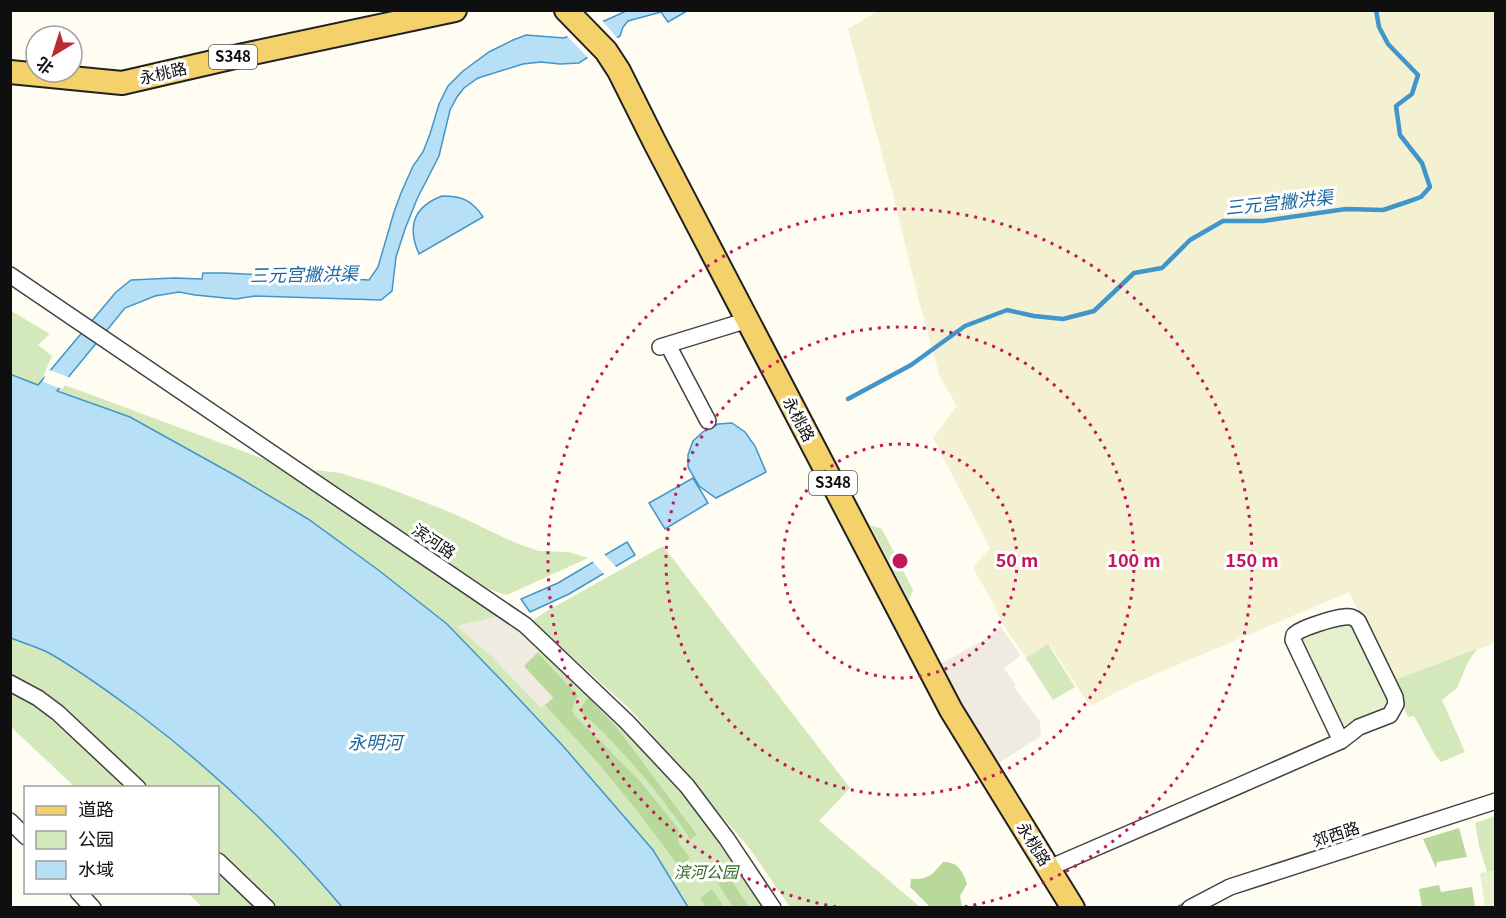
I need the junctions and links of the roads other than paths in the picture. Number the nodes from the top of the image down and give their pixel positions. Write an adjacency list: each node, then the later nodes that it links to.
1 (455, 10): 3 (main road, 永桃路 / S348)
2 (571, 15): 5 (main road, 永桃路 / S348)
3 (10, 72)
4 (10, 275): 18 (street, 滨河路)
5 (748, 320): 6 (street); 14 (main road, 永桃路 / S348)
6 (708, 422)
7 (10, 683): 9 (street)
8 (1341, 741): 8 (street); 14 (street)
9 (136, 786)
10 (1496, 801): 20 (street, 郊西路)
11 (10, 821): 12 (street)
12 (24, 835)
13 (219, 862): 17 (street)
14 (1049, 868): 19 (main road, 永桃路 / S348)
15 (80, 894): 16 (street)
16 (93, 908)
17 (267, 908)
18 (773, 908)
19 (1073, 908)
20 (1190, 908)

